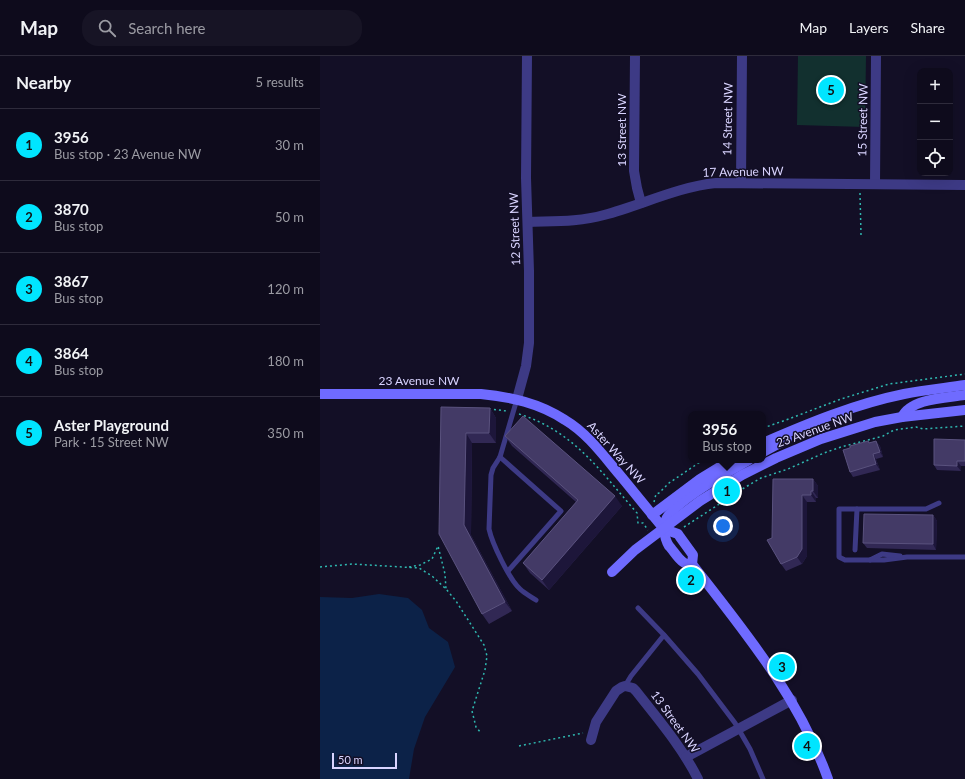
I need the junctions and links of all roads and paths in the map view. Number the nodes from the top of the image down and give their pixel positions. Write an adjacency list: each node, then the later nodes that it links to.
1 (527, 56): 10 (street, 12 Street NW)
2 (635, 56): 9 (street, 13 Street NW)
3 (742, 56): 5 (street, 14 Street NW)
4 (876, 56): 6 (street, 15 Street NW)
5 (741, 183): 6 (street, 17 Avenue NW); 9 (street, 17 Avenue NW)
6 (875, 184): 7 (street, 17 Avenue NW)
7 (965, 185)
8 (860, 191): 11 (path)
9 (641, 202): 10 (street, 17 Avenue NW)
10 (528, 222): 16 (street, 12 Street NW)
11 (861, 235)
12 (965, 374): 23 (path)
13 (965, 385): 20 (main road, 23 Avenue NW)
14 (320, 394): 16 (main road, 23 Avenue NW)
15 (965, 395): 21 (main road)
16 (517, 399): 19 (lane); 33 (main road, Aster Way NW)
17 (487, 408): 19 (path)
18 (965, 410): 21 (main road, 23 Avenue NW)
19 (513, 412): 26 (lane); 34 (path)
20 (825, 417): 24 (main road, 23 Avenue NW); 25 (main road)
21 (902, 417): 36 (main road, 23 Avenue NW)
22 (965, 426): 35 (path)
23 (766, 427)
24 (766, 442)
25 (766, 450)
26 (500, 457): 41 (lane); 41 (lane)
27 (699, 463): 30 (path)
28 (726, 463): 33 (main road)
29 (744, 463): 36 (main road)
30 (656, 497)
31 (939, 503): 32 (lane)
32 (857, 509): 37 (lane); 38 (lane)
33 (652, 515): 36 (main road, Aster Way NW)
34 (643, 523)
35 (684, 527)
36 (664, 529): 42 (main road, 23 Avenue NW); 48 (main road)
37 (855, 550)
38 (965, 557)
39 (320, 567): 40 (path)
40 (405, 567): 43 (path); 43 (path)
41 (508, 571): 44 (lane)
42 (612, 572)
43 (446, 589): 50 (path)
44 (536, 600)
45 (638, 608): 46 (lane)
46 (664, 635): 47 (lane); 49 (lane)
47 (626, 686): 51 (street); 53 (street, 13 Street NW)
48 (792, 700): 49 (street); 56 (main road)
49 (739, 729): 53 (street); 55 (lane)
50 (481, 734)
51 (592, 735): 52 (path)
52 (519, 746)
53 (686, 757): 54 (street, 13 Street NW)
54 (698, 779)
55 (763, 779)
56 (828, 779)

